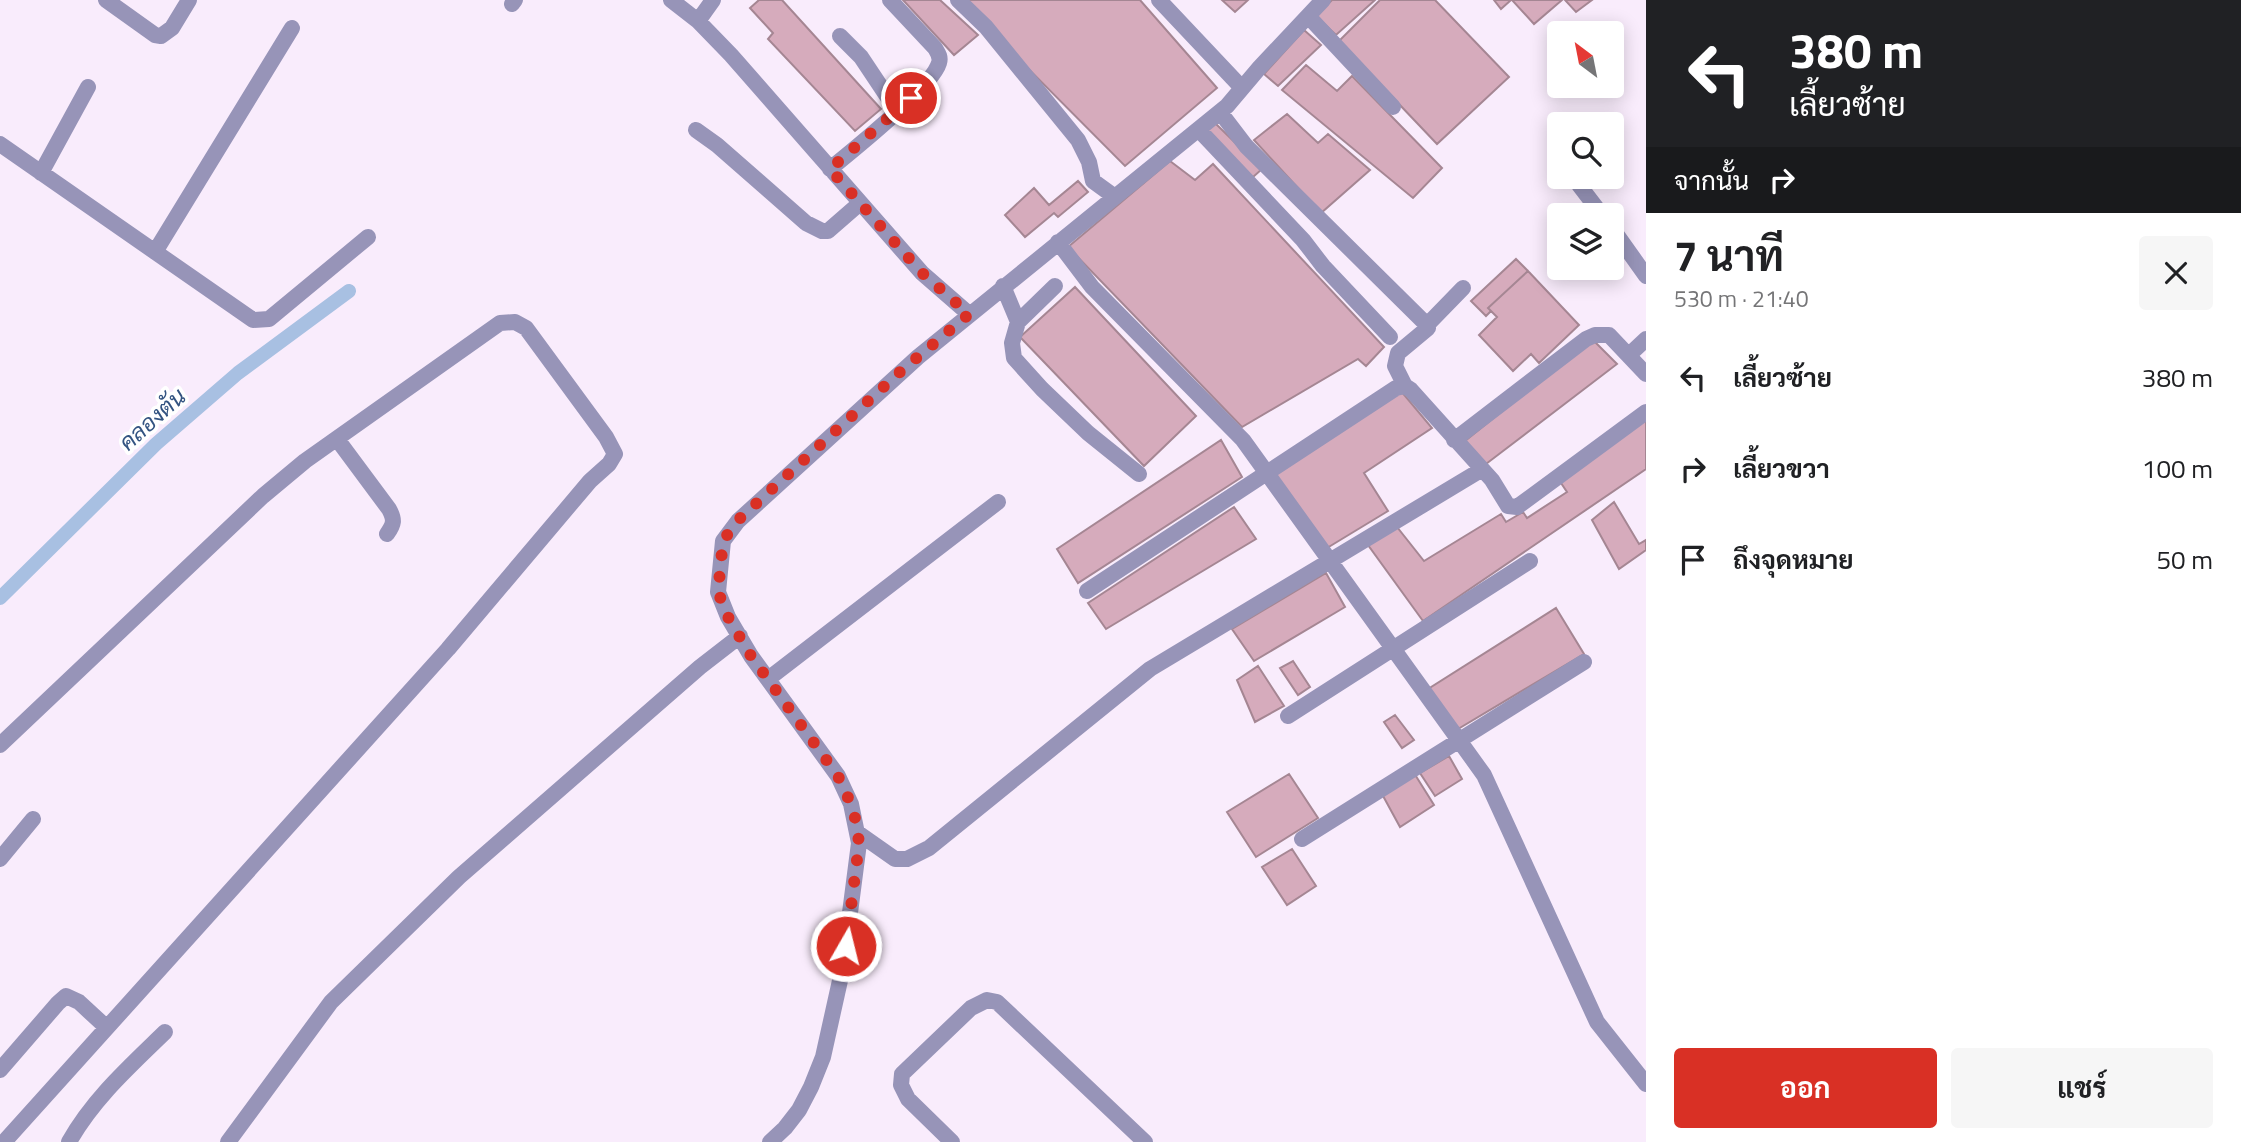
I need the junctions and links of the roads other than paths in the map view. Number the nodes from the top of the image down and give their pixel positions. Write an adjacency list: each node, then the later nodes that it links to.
1 (189, 0): 7 (street)
2 (713, 0): 8 (street)
3 (891, 0): 15 (street)
4 (958, 0): 23 (street)
5 (1159, 0): 13 (street)
6 (1323, 0): 9 (street)
7 (109, 1)
8 (687, 12): 20 (street)
9 (1308, 16): 13 (street); 14 (street)
10 (292, 28): 29 (street)
11 (840, 36): 15 (street)
12 (88, 88): 21 (street)
13 (1242, 88): 16 (street)
14 (1392, 107)
15 (897, 111): 20 (street)
16 (1220, 112): 18 (street); 36 (street)
17 (696, 130): 25 (street)
18 (1199, 130): 23 (street); 37 (street)
19 (0, 144): 21 (street)
20 (830, 169): 25 (street)
21 (41, 173): 29 (street)
22 (1582, 189): 24 (street)
23 (1115, 197): 27 (street)
24 (1593, 203)
25 (859, 204): 34 (street)
26 (368, 236): 29 (street)
27 (1058, 242): 31 (street); 46 (street)
28 (1624, 245): 30 (street)
29 (155, 252)
30 (1646, 276)
31 (1003, 286): 34 (street); 35 (street)
32 (1055, 286): 35 (street)
33 (1463, 288): 36 (street)
34 (969, 314): 53 (street)
35 (1018, 322): 47 (street)
36 (1427, 325): 41 (street)
37 (1390, 337)
38 (1646, 339): 39 (street)
39 (1629, 355): 40 (street); 44 (street)
40 (1646, 374)
41 (1405, 386): 44 (street); 46 (street)
42 (1646, 412): 45 (street)
43 (337, 439): 49 (street); 59 (street); 64 (street)
44 (1454, 440): 45 (street)
45 (1481, 470): 50 (street)
46 (1267, 473): 50 (street); 52 (street)
47 (1139, 474)
48 (998, 502): 56 (street)
49 (387, 534)
50 (1329, 561): 54 (street); 61 (street)
51 (1530, 561): 54 (street)
52 (1087, 591)
53 (740, 636): 56 (street); 70 (street)
54 (1393, 649): 57 (street); 58 (street)
55 (1584, 662): 58 (street)
56 (768, 679): 61 (street)
57 (1288, 716)
58 (1460, 740): 62 (street); 67 (street)
59 (0, 745)
60 (33, 819): 63 (street)
61 (858, 833): 71 (street)
62 (1302, 839)
63 (0, 859)
64 (106, 1027): 66 (street); 68 (street)
65 (165, 1032): 69 (street)
66 (0, 1070)
67 (1646, 1084)
68 (4, 1142)
69 (69, 1142)
70 (228, 1142)
71 (770, 1142)
72 (952, 1142): 73 (street)
73 (1145, 1142)

